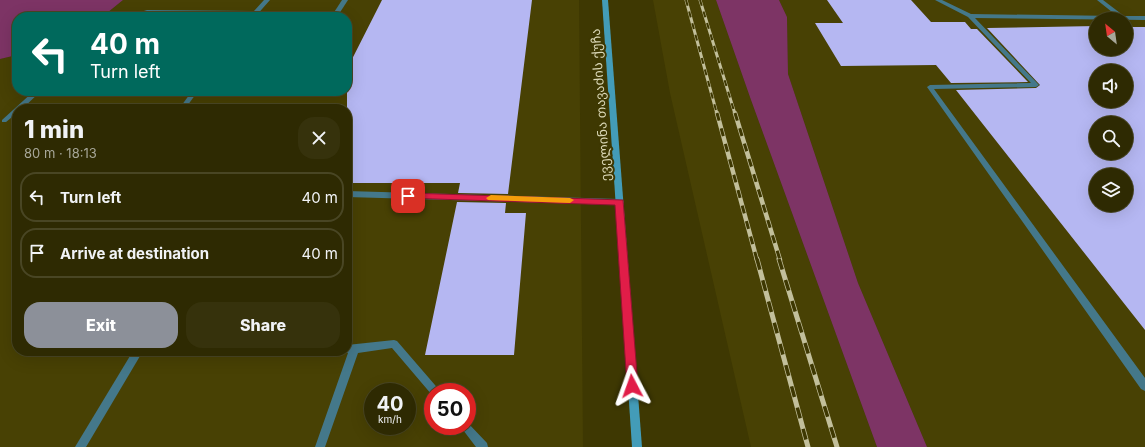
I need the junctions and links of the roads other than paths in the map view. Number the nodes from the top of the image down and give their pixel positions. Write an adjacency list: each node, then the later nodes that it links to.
1 (267, 0): 6 (lane)
2 (344, 0): 7 (lane)
3 (606, 0): 20 (main road, ეველინა თავაძის ქუჩა)
4 (938, 0): 9 (lane)
5 (1100, 0): 8 (lane)
6 (257, 12)
7 (337, 12)
8 (1115, 12)
9 (970, 16): 10 (lane); 25 (lane)
10 (1089, 18)
11 (1133, 18): 12 (lane)
12 (1145, 18)
13 (32, 96): 15 (lane)
14 (192, 96): 16 (lane)
15 (23, 104)
16 (186, 104)
17 (12, 114): 18 (lane)
18 (4, 121)
19 (352, 194): 20 (lane)
20 (620, 202): 30 (main road, ეველინა თავაძის ქუჩა)
21 (352, 349): 24 (lane)
22 (135, 356): 27 (lane)
23 (348, 356): 28 (lane)
24 (428, 383)
25 (1145, 386)
26 (473, 435): 29 (lane)
27 (80, 447)
28 (320, 447)
29 (483, 447)
30 (637, 447)

